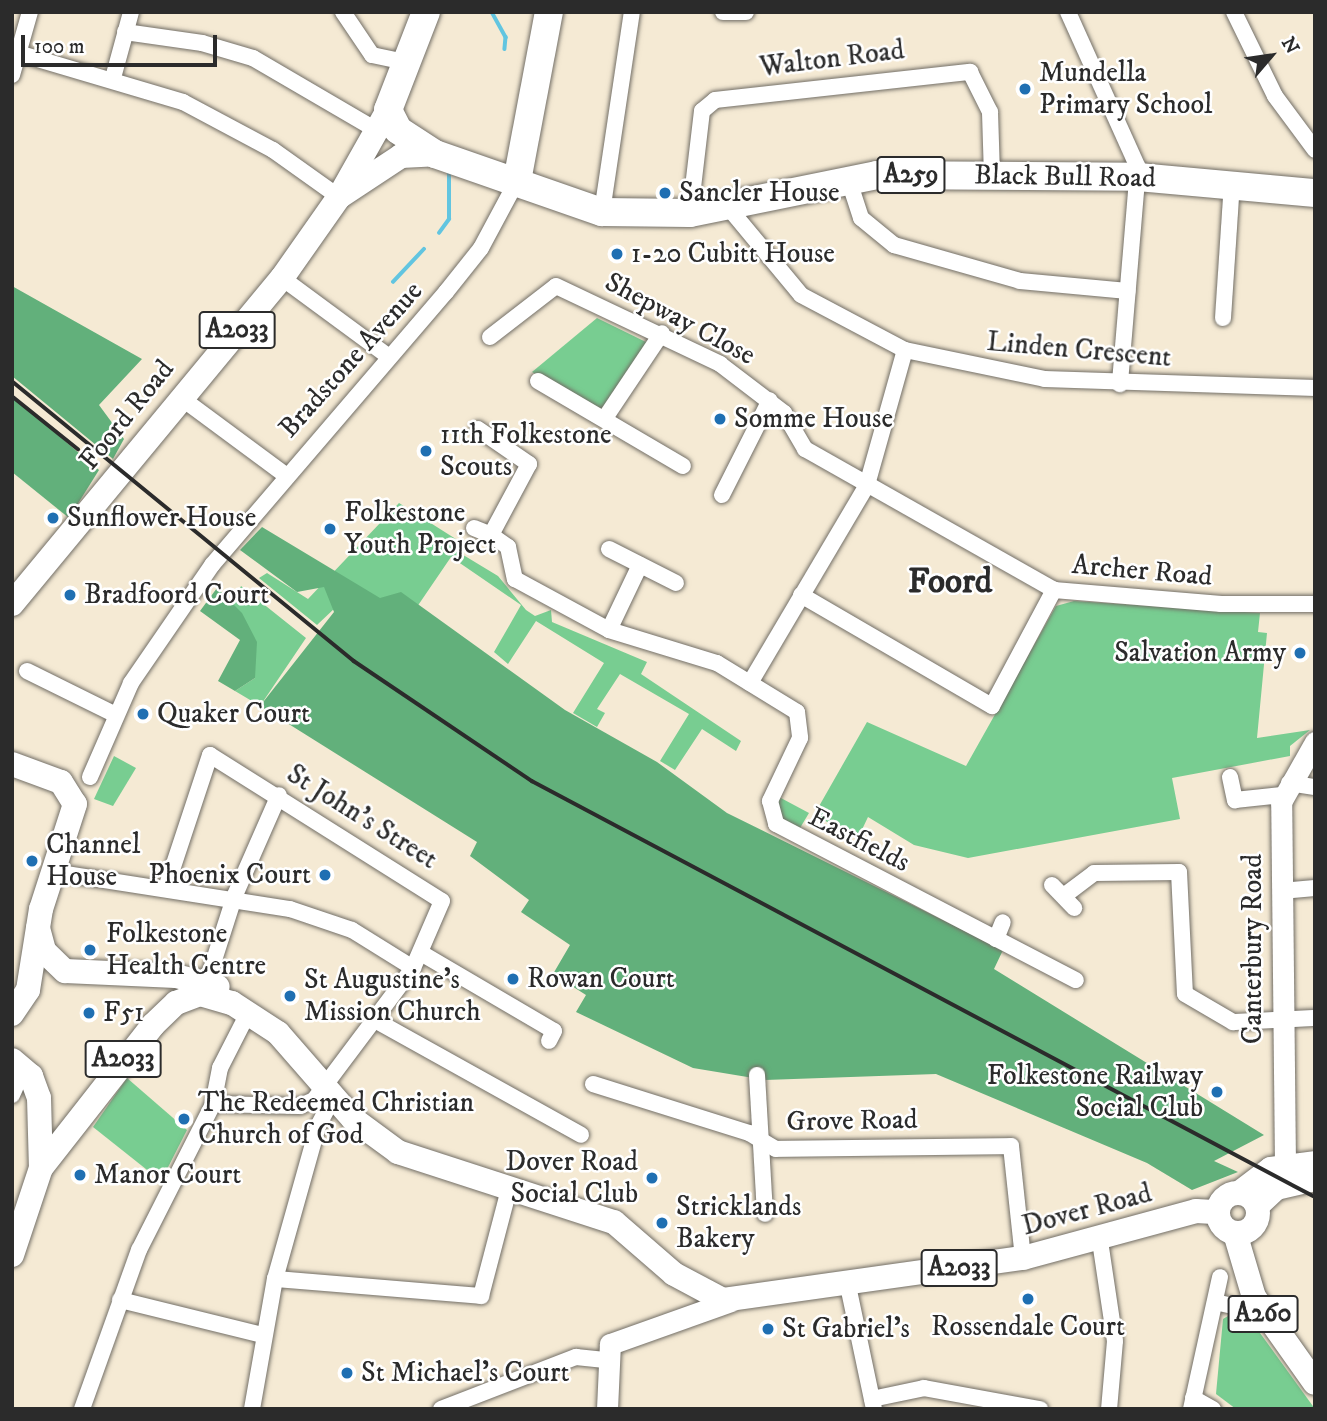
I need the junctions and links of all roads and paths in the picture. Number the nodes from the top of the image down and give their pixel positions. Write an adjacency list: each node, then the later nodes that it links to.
1 (30, 12): 12 (street)
2 (131, 12): 11 (street)
3 (343, 12): 13 (street)
4 (425, 12): 13 (highway)
5 (549, 12): 21 (highway)
6 (632, 12): 27 (street)
7 (723, 12): 8 (street)
8 (746, 12)
9 (1068, 12): 20 (street)
10 (1234, 12): 17 (street)
11 (125, 32): 15 (street); 16 (street)
12 (21, 54): 14 (street); 15 (street)
13 (406, 62): 16 (highway)
14 (12, 75)
15 (113, 78): 25 (street)
16 (382, 120): 18 (highway, Black Bull Road / A259); 25 (main road, Foord Road / A2033)
17 (1315, 150)
18 (435, 153): 21 (highway, Black Bull Road / A259); 25 (main road, Foord Road / A2033)
19 (992, 174): 20 (highway, Black Bull Road / A259); 22 (highway, Black Bull Road / A259); 28 (street, Walton Road)
20 (1139, 177): 23 (highway, Black Bull Road / A259); 30 (street)
21 (517, 181): 27 (highway, Black Bull Road / A259); 35 (street, Bradstone Avenue)
22 (849, 181): 26 (highway, Black Bull Road / A259); 30 (street)
23 (1233, 184): 24 (highway, Black Bull Road / A259); 31 (street)
24 (1315, 193)
25 (339, 197): 29 (main road, Foord Road / A2033)
26 (728, 207): 28 (highway, Black Bull Road / A259); 34 (street, Linden Crescent)
27 (602, 212): 28 (highway, Black Bull Road / A259)
28 (690, 213)
29 (282, 278): 35 (street); 39 (main road, Foord Road / A2033)
30 (1128, 291): 37 (street)
31 (1223, 318)
32 (662, 333): 33 (street, Shepway Close); 40 (street, Shepway Close); 41 (street)
33 (490, 337)
34 (905, 350): 37 (street, Linden Crescent); 45 (street)
35 (389, 357): 44 (street, Bradstone Avenue)
36 (538, 381): 41 (street)
37 (1120, 384): 38 (street, Linden Crescent)
38 (1315, 388)
39 (180, 397): 44 (street); 54 (main road, Foord Road / A2033)
40 (770, 400): 45 (street, Shepway Close); 46 (street)
41 (605, 418): 43 (street)
42 (478, 429): 48 (street)
43 (683, 466)
44 (284, 474): 59 (street, Bradstone Avenue)
45 (867, 485): 52 (street, Archer Road); 53 (street)
46 (722, 495)
47 (474, 528): 48 (street)
48 (491, 535): 56 (street, Eastfields)
49 (609, 549): 50 (street)
50 (640, 565): 51 (street); 56 (street)
51 (676, 583)
52 (1054, 590): 53 (street); 55 (street, Archer Road)
53 (801, 595): 58 (street)
54 (12, 604)
55 (1315, 604)
56 (609, 630): 58 (street, Eastfields)
57 (26, 671): 59 (street)
58 (750, 683): 75 (street, Eastfields)
59 (116, 715): 62 (street, Bradstone Avenue)
60 (1315, 742): 65 (street)
61 (12, 764): 67 (main road)
62 (90, 777)
63 (1230, 777): 65 (street)
64 (1315, 787): 65 (street)
65 (1286, 789): 70 (street, Canterbury Road)
66 (279, 795): 68 (street, St John's Street); 71 (street); 76 (street, St John's Street)
67 (52, 872): 68 (street); 74 (main road)
68 (167, 885): 71 (street)
69 (1315, 888): 70 (street)
70 (1281, 891): 84 (street, Canterbury Road)
71 (235, 895): 77 (street); 79 (street)
72 (1064, 896): 84 (street)
73 (1003, 922): 75 (street)
74 (38, 927): 79 (main road); 80 (main road)
75 (996, 939): 78 (street, Eastfields)
76 (421, 953): 77 (street, St John's Street); 85 (street)
77 (413, 968): 83 (street, St John's Street)
78 (1076, 980)
79 (207, 982): 81 (main road, A2033)
80 (16, 1003)
81 (240, 1008): 89 (main road, A2033); 91 (street); 96 (main road, A2033)
82 (1315, 1018): 84 (street)
83 (373, 1019): 89 (street, St John's Street); 92 (street)
84 (1281, 1021): 95 (street, Canterbury Road)
85 (548, 1041)
86 (22, 1068): 90 (street); 96 (main road, A2033)
87 (757, 1075): 93 (street)
88 (593, 1084): 93 (street, Grove Road)
89 (330, 1090): 91 (street); 98 (main road, A2033); 108 (street)
90 (12, 1095)
91 (213, 1104): 110 (street)
92 (581, 1135)
93 (762, 1143): 101 (street); 105 (street, Grove Road)
94 (1315, 1163): 95 (main road)
95 (1285, 1165): 99 (main road)
96 (41, 1168): 104 (main road, A2033)
97 (1315, 1179): 99 (main road)
98 (508, 1193): 106 (main road, A2033); 108 (street)
99 (1248, 1200): 100 (main road); 102 (main road)
100 (1218, 1212): 102 (main road); 103 (main road, Dover Road / A2033)
101 (765, 1214)
102 (1235, 1233): 117 (main road, A260)
103 (1100, 1241): 105 (main road, Dover Road / A2033); 125 (street)
104 (12, 1255)
105 (1023, 1258): 109 (main road, Dover Road / A2033)
106 (674, 1273): 111 (main road, A2033); 114 (street)
107 (1220, 1277): 112 (street)
108 (275, 1279): 115 (street)
109 (847, 1281): 111 (main road, Dover Road / A2033); 119 (street)
110 (120, 1300): 115 (street); 122 (street)
111 (731, 1301): 114 (street)
112 (1215, 1302): 113 (street); 118 (street)
113 (1233, 1306)
114 (677, 1318): 116 (street)
115 (262, 1335): 123 (street)
116 (605, 1360): 120 (street); 121 (street)
117 (1315, 1383)
118 (1192, 1403): 126 (street)
119 (873, 1404): 124 (street)
120 (608, 1406)
121 (451, 1407)
122 (82, 1409)
123 (252, 1409)
124 (1040, 1409)
125 (1109, 1409)
126 (1213, 1409)

